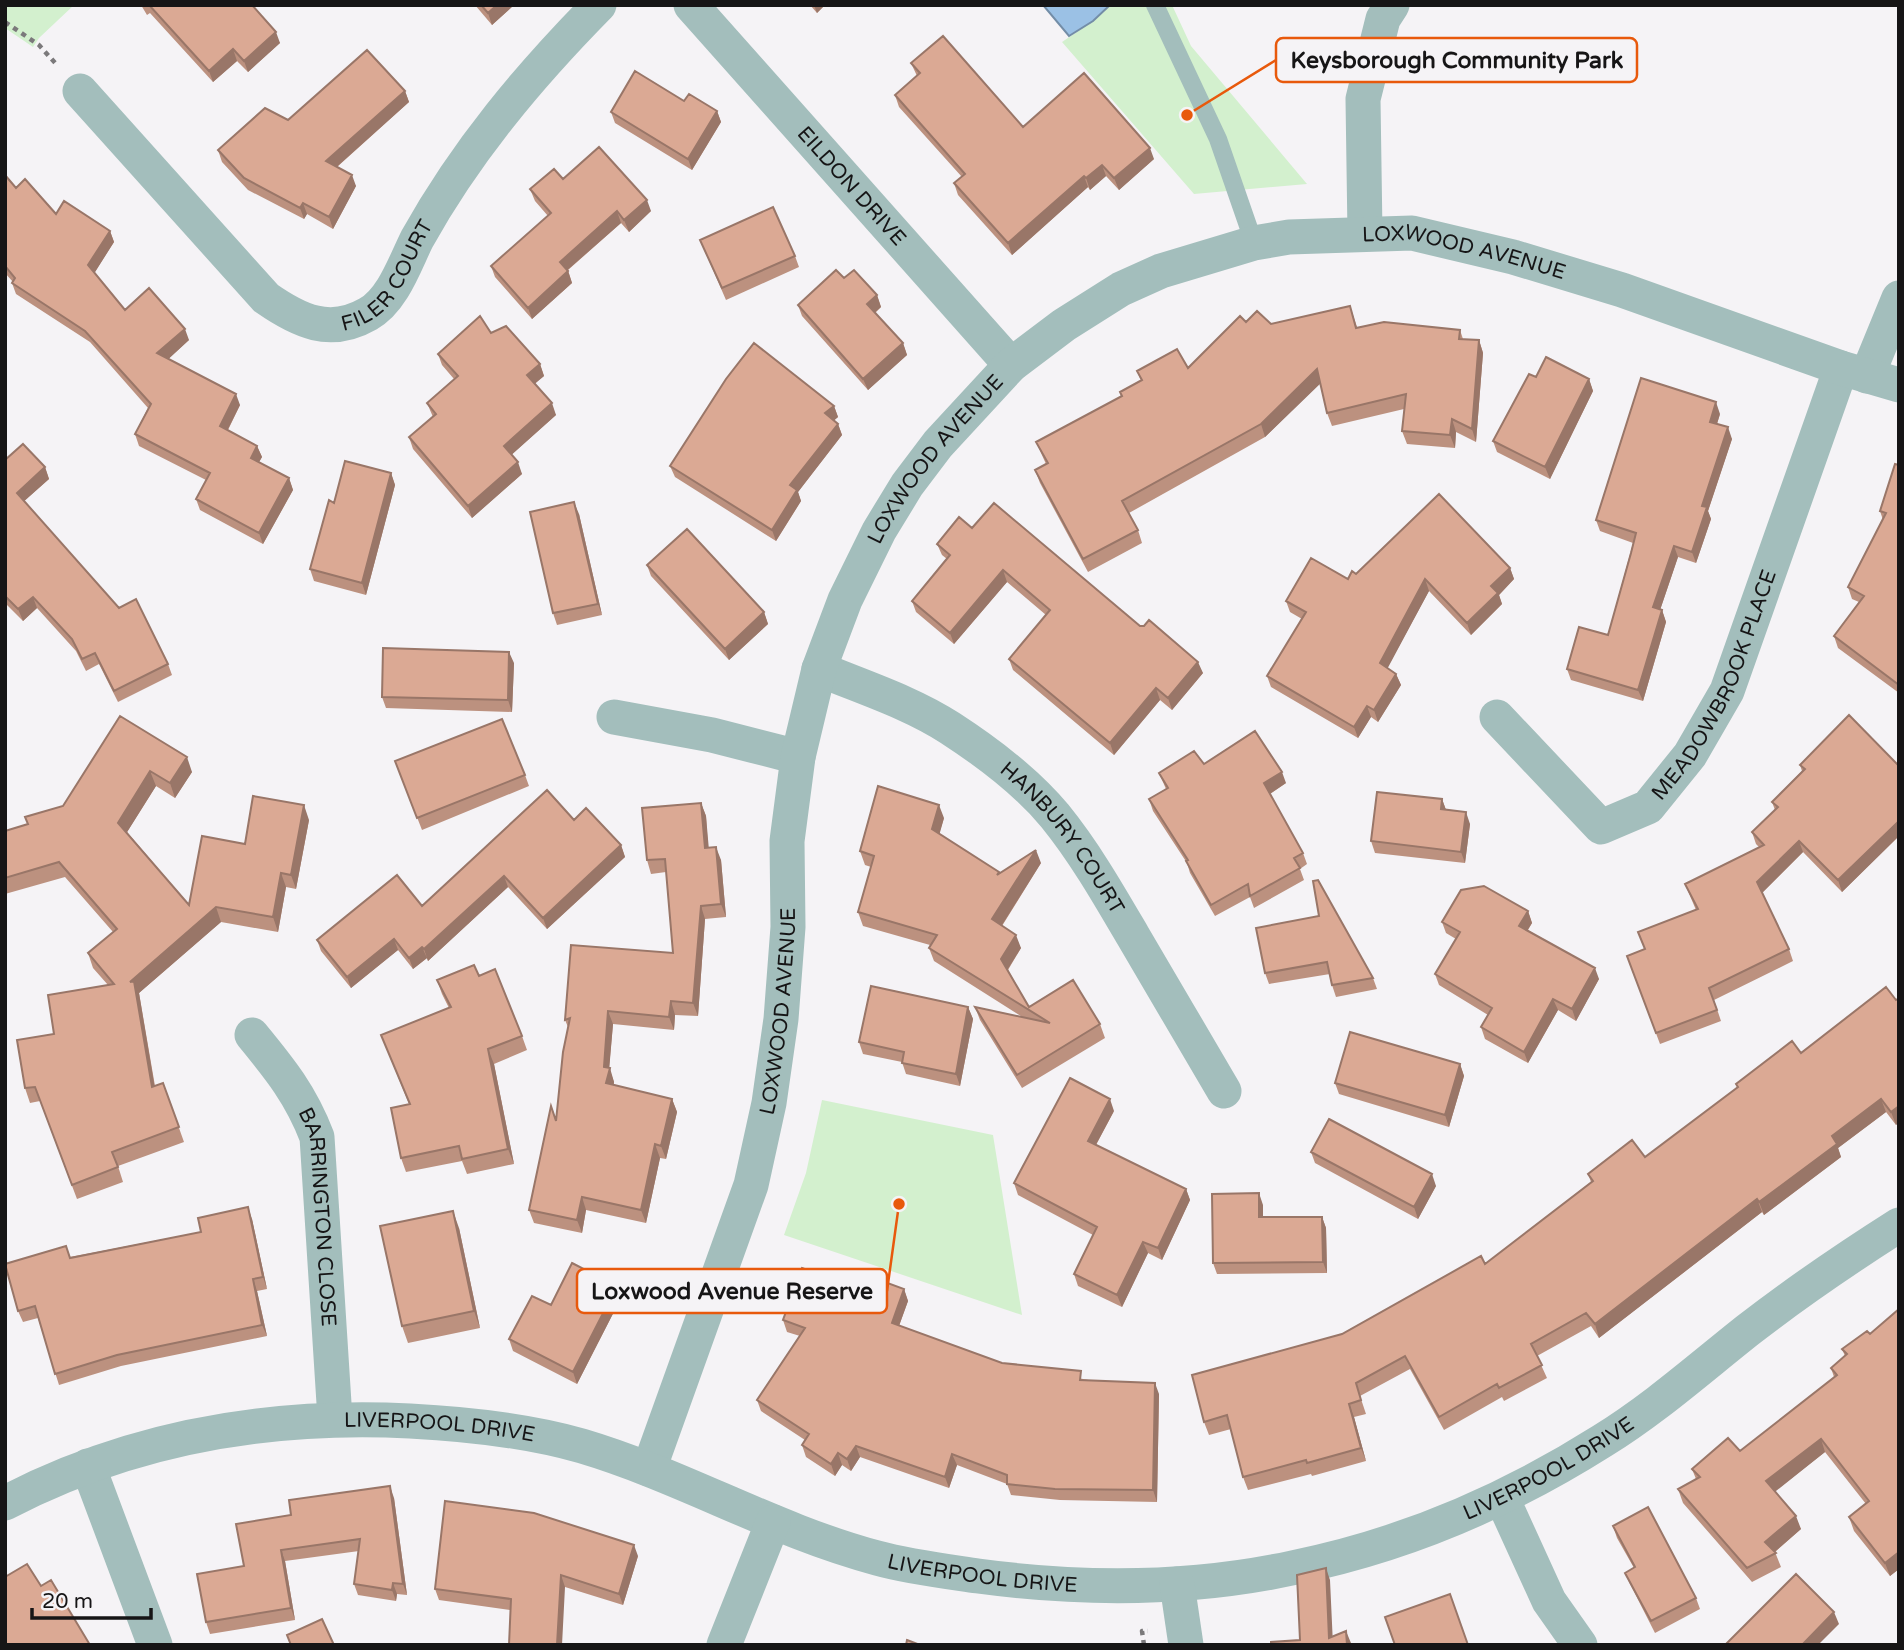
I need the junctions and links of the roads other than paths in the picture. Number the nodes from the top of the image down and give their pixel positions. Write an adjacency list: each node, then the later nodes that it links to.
1 (599, 5): 5 (street, FILER COURT)
2 (691, 5): 9 (street, EILDON DRIVE)
3 (1155, 5): 7 (lane)
4 (1391, 5): 6 (street)
5 (80, 91)
6 (1366, 234): 7 (street, LOXWOOD AVENUE); 10 (street, LOXWOOD AVENUE)
7 (1254, 243): 9 (street, LOXWOOD AVENUE)
8 (1899, 298): 10 (street)
9 (1011, 365): 11 (street, LOXWOOD AVENUE)
10 (1869, 377): 13 (street, MEADOWBROOK PLACE)
11 (819, 669): 14 (street, LOXWOOD AVENUE); 16 (street, HANBURY COURT)
12 (614, 717): 14 (street)
13 (1497, 717)
14 (798, 757): 20 (street, LOXWOOD AVENUE)
15 (252, 1035): 18 (street, BARRINGTON CLOSE)
16 (1224, 1091)
17 (1899, 1225): 21 (street, LIVERPOOL DRIVE)
18 (335, 1419): 19 (street, LIVERPOOL DRIVE); 20 (street, LIVERPOOL DRIVE)
19 (88, 1466): 22 (street, LIVERPOOL DRIVE); 25 (street)
20 (649, 1469): 23 (street, LIVERPOOL DRIVE)
21 (1502, 1498): 24 (street, LIVERPOOL DRIVE); 28 (street)
22 (5, 1503)
23 (773, 1522): 24 (street, LIVERPOOL DRIVE); 26 (street)
24 (1177, 1584): 27 (street)
25 (155, 1645)
26 (724, 1645)
27 (1186, 1645)
28 (1580, 1645)

